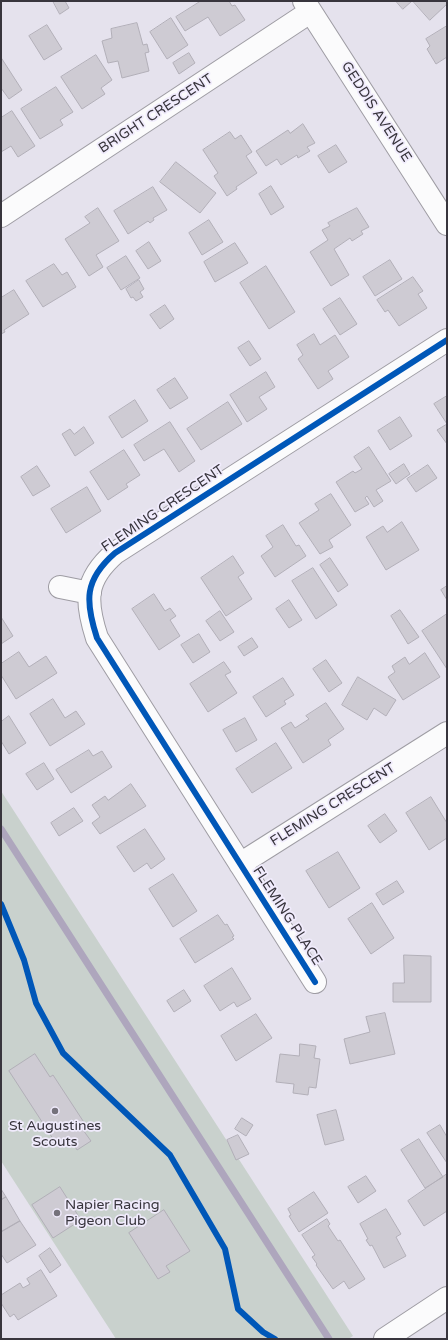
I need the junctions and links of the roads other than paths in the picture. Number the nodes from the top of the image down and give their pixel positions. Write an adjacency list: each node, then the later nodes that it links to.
1 (307, 6): 2 (street, BRIGHT CRESCENT); 3 (street, GEDDIS AVENUE)
2 (1, 216)
3 (447, 224)
4 (447, 340): 6 (street, FLEMING CRESCENT)
5 (60, 587): 6 (street)
6 (90, 593): 8 (street, FLEMING CRESCENT)
7 (447, 733): 8 (street, FLEMING CRESCENT)
8 (240, 864): 9 (street, FLEMING PLACE)
9 (315, 982)
10 (447, 1298): 11 (street)
11 (385, 1339)

